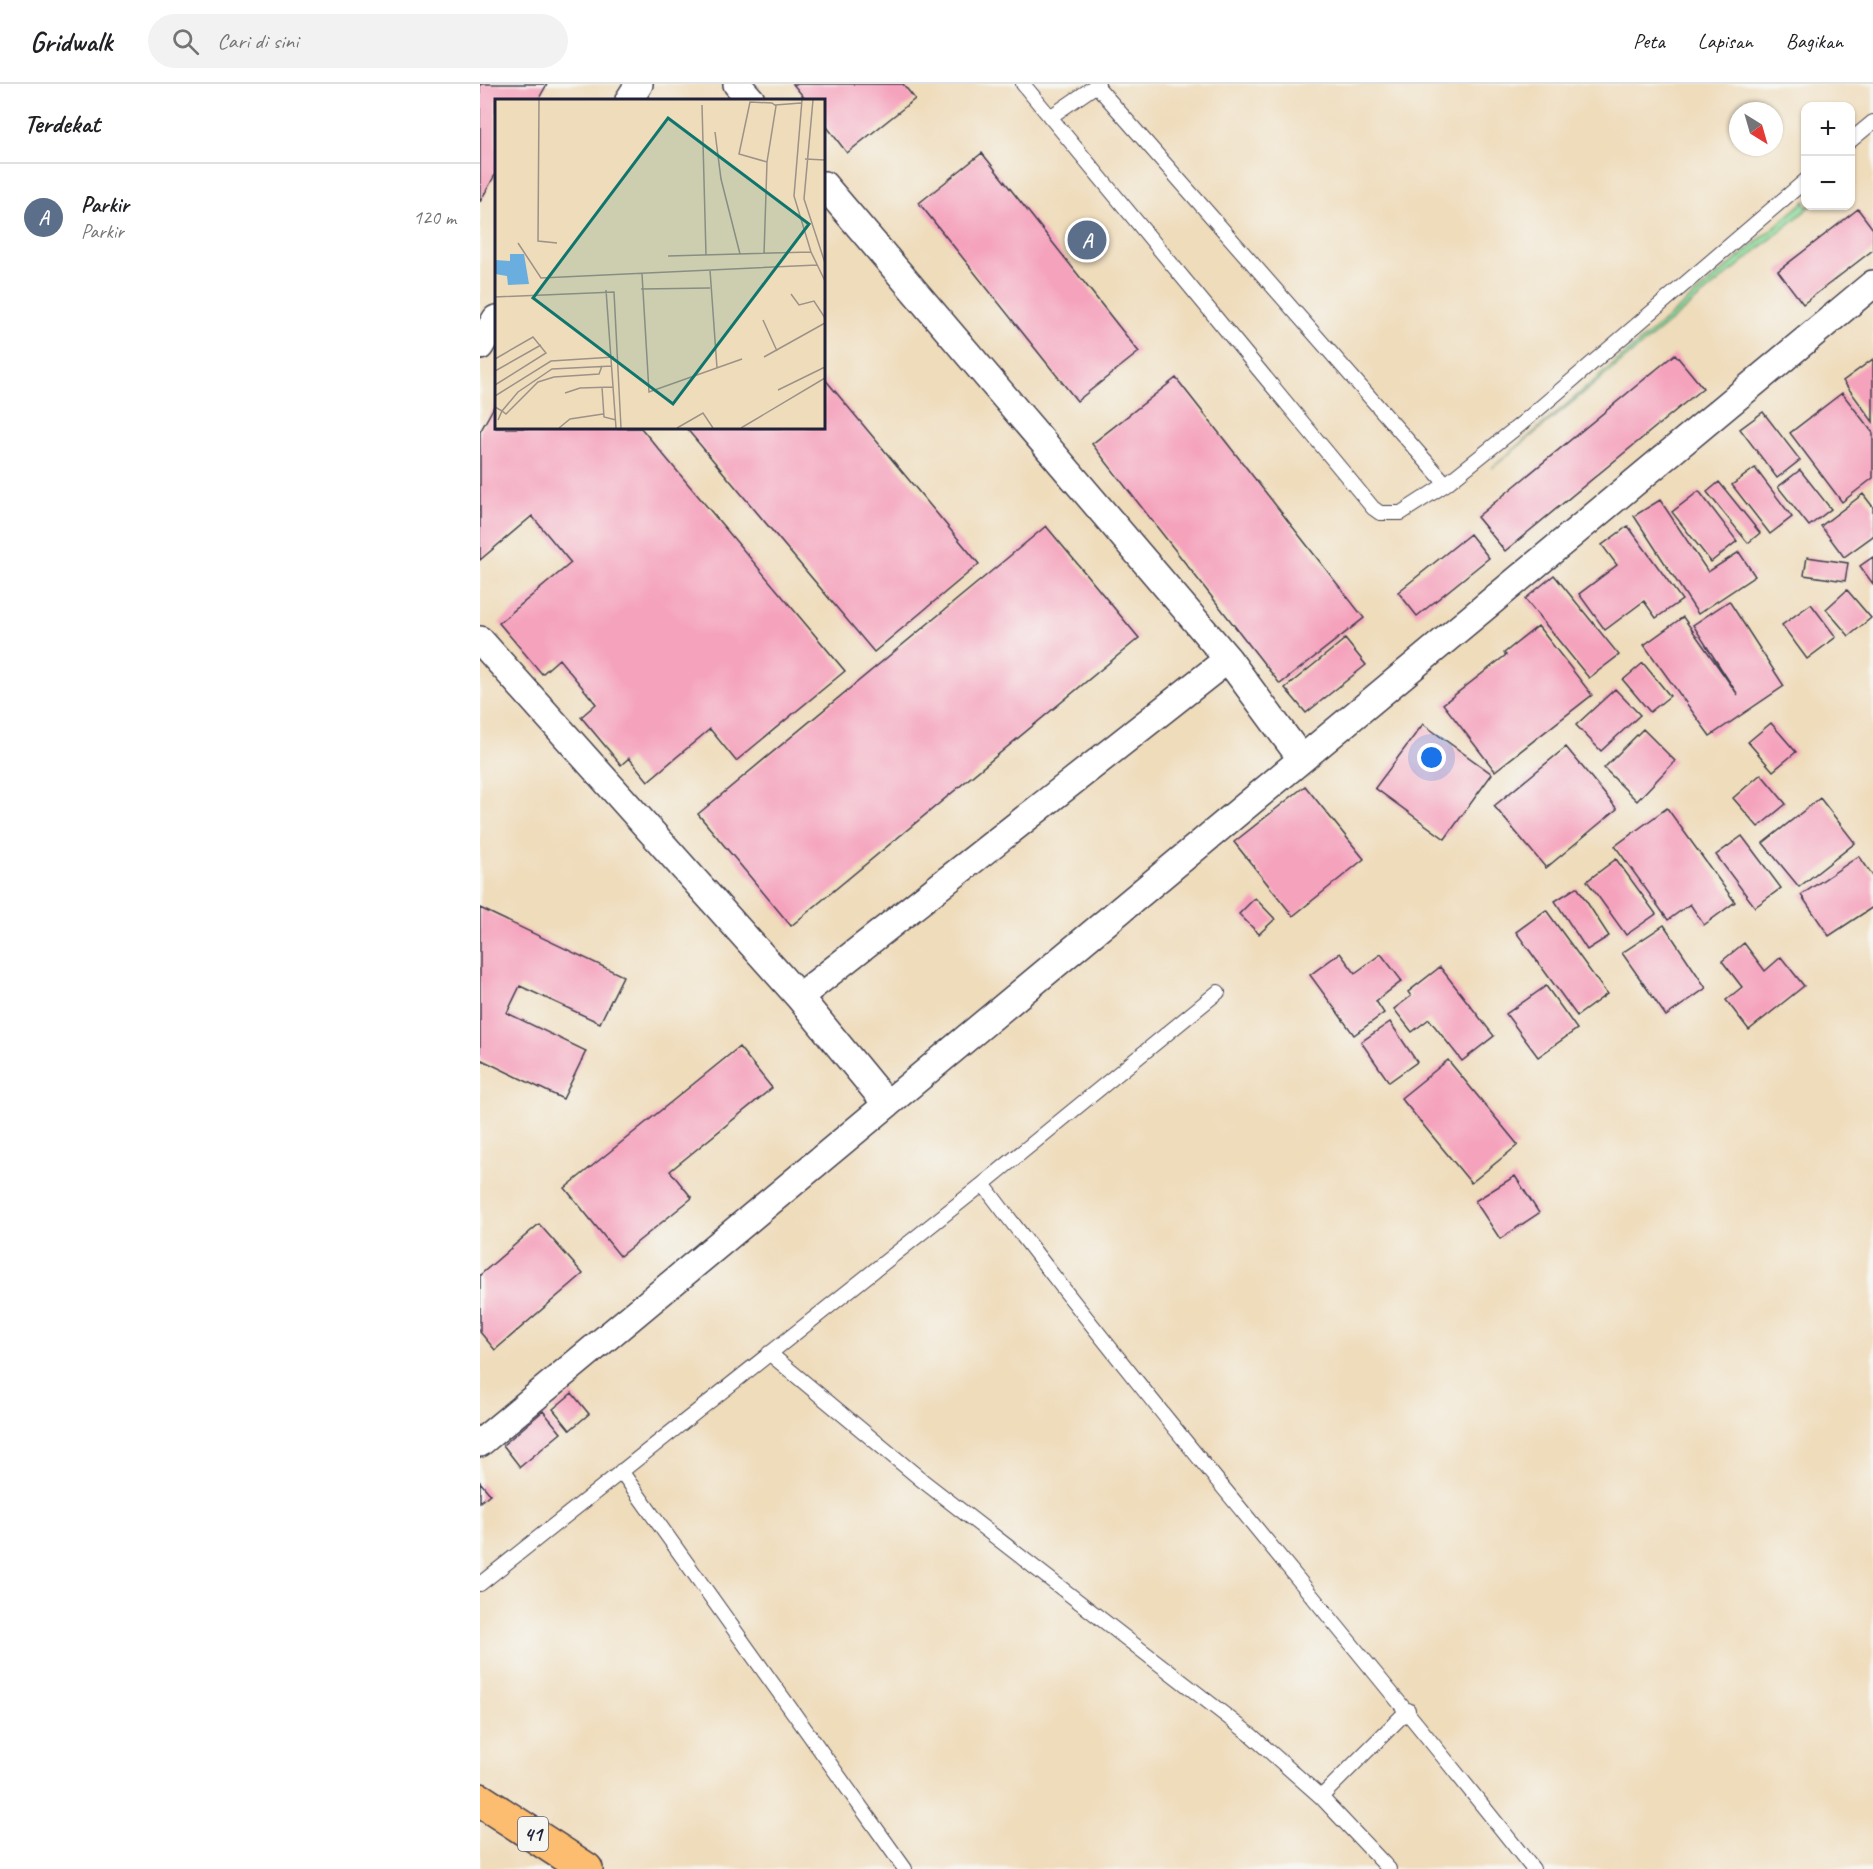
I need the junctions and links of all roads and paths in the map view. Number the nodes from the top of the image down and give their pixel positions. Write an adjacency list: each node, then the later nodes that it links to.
1 (639, 84): 5 (street)
2 (737, 84): 6 (street)
3 (1023, 84): 7 (lane)
4 (1096, 85): 7 (lane); 15 (lane)
5 (630, 99)
6 (750, 99)
7 (1050, 117): 15 (lane)
8 (1873, 122): 9 (lane)
9 (1855, 138)
10 (1801, 184): 15 (lane)
11 (825, 186): 17 (street)
12 (1873, 284): 18 (street)
13 (495, 321): 14 (street)
14 (480, 346)
15 (1446, 484)
16 (480, 640): 20 (street)
17 (1228, 659): 18 (street); 20 (street)
18 (1301, 758): 21 (street)
19 (1218, 993): 22 (lane)
20 (799, 997): 21 (street)
21 (886, 1104): 24 (street)
22 (983, 1184): 23 (lane); 27 (lane)
23 (769, 1353): 25 (lane); 28 (lane)
24 (480, 1443)
25 (621, 1471): 26 (lane); 31 (lane)
26 (480, 1584)
27 (1408, 1710): 28 (lane); 33 (lane)
28 (1321, 1797): 32 (lane)
29 (480, 1800): 30 (highway, 41)
30 (586, 1869)
31 (905, 1869)
32 (1389, 1869)
33 (1533, 1869)

